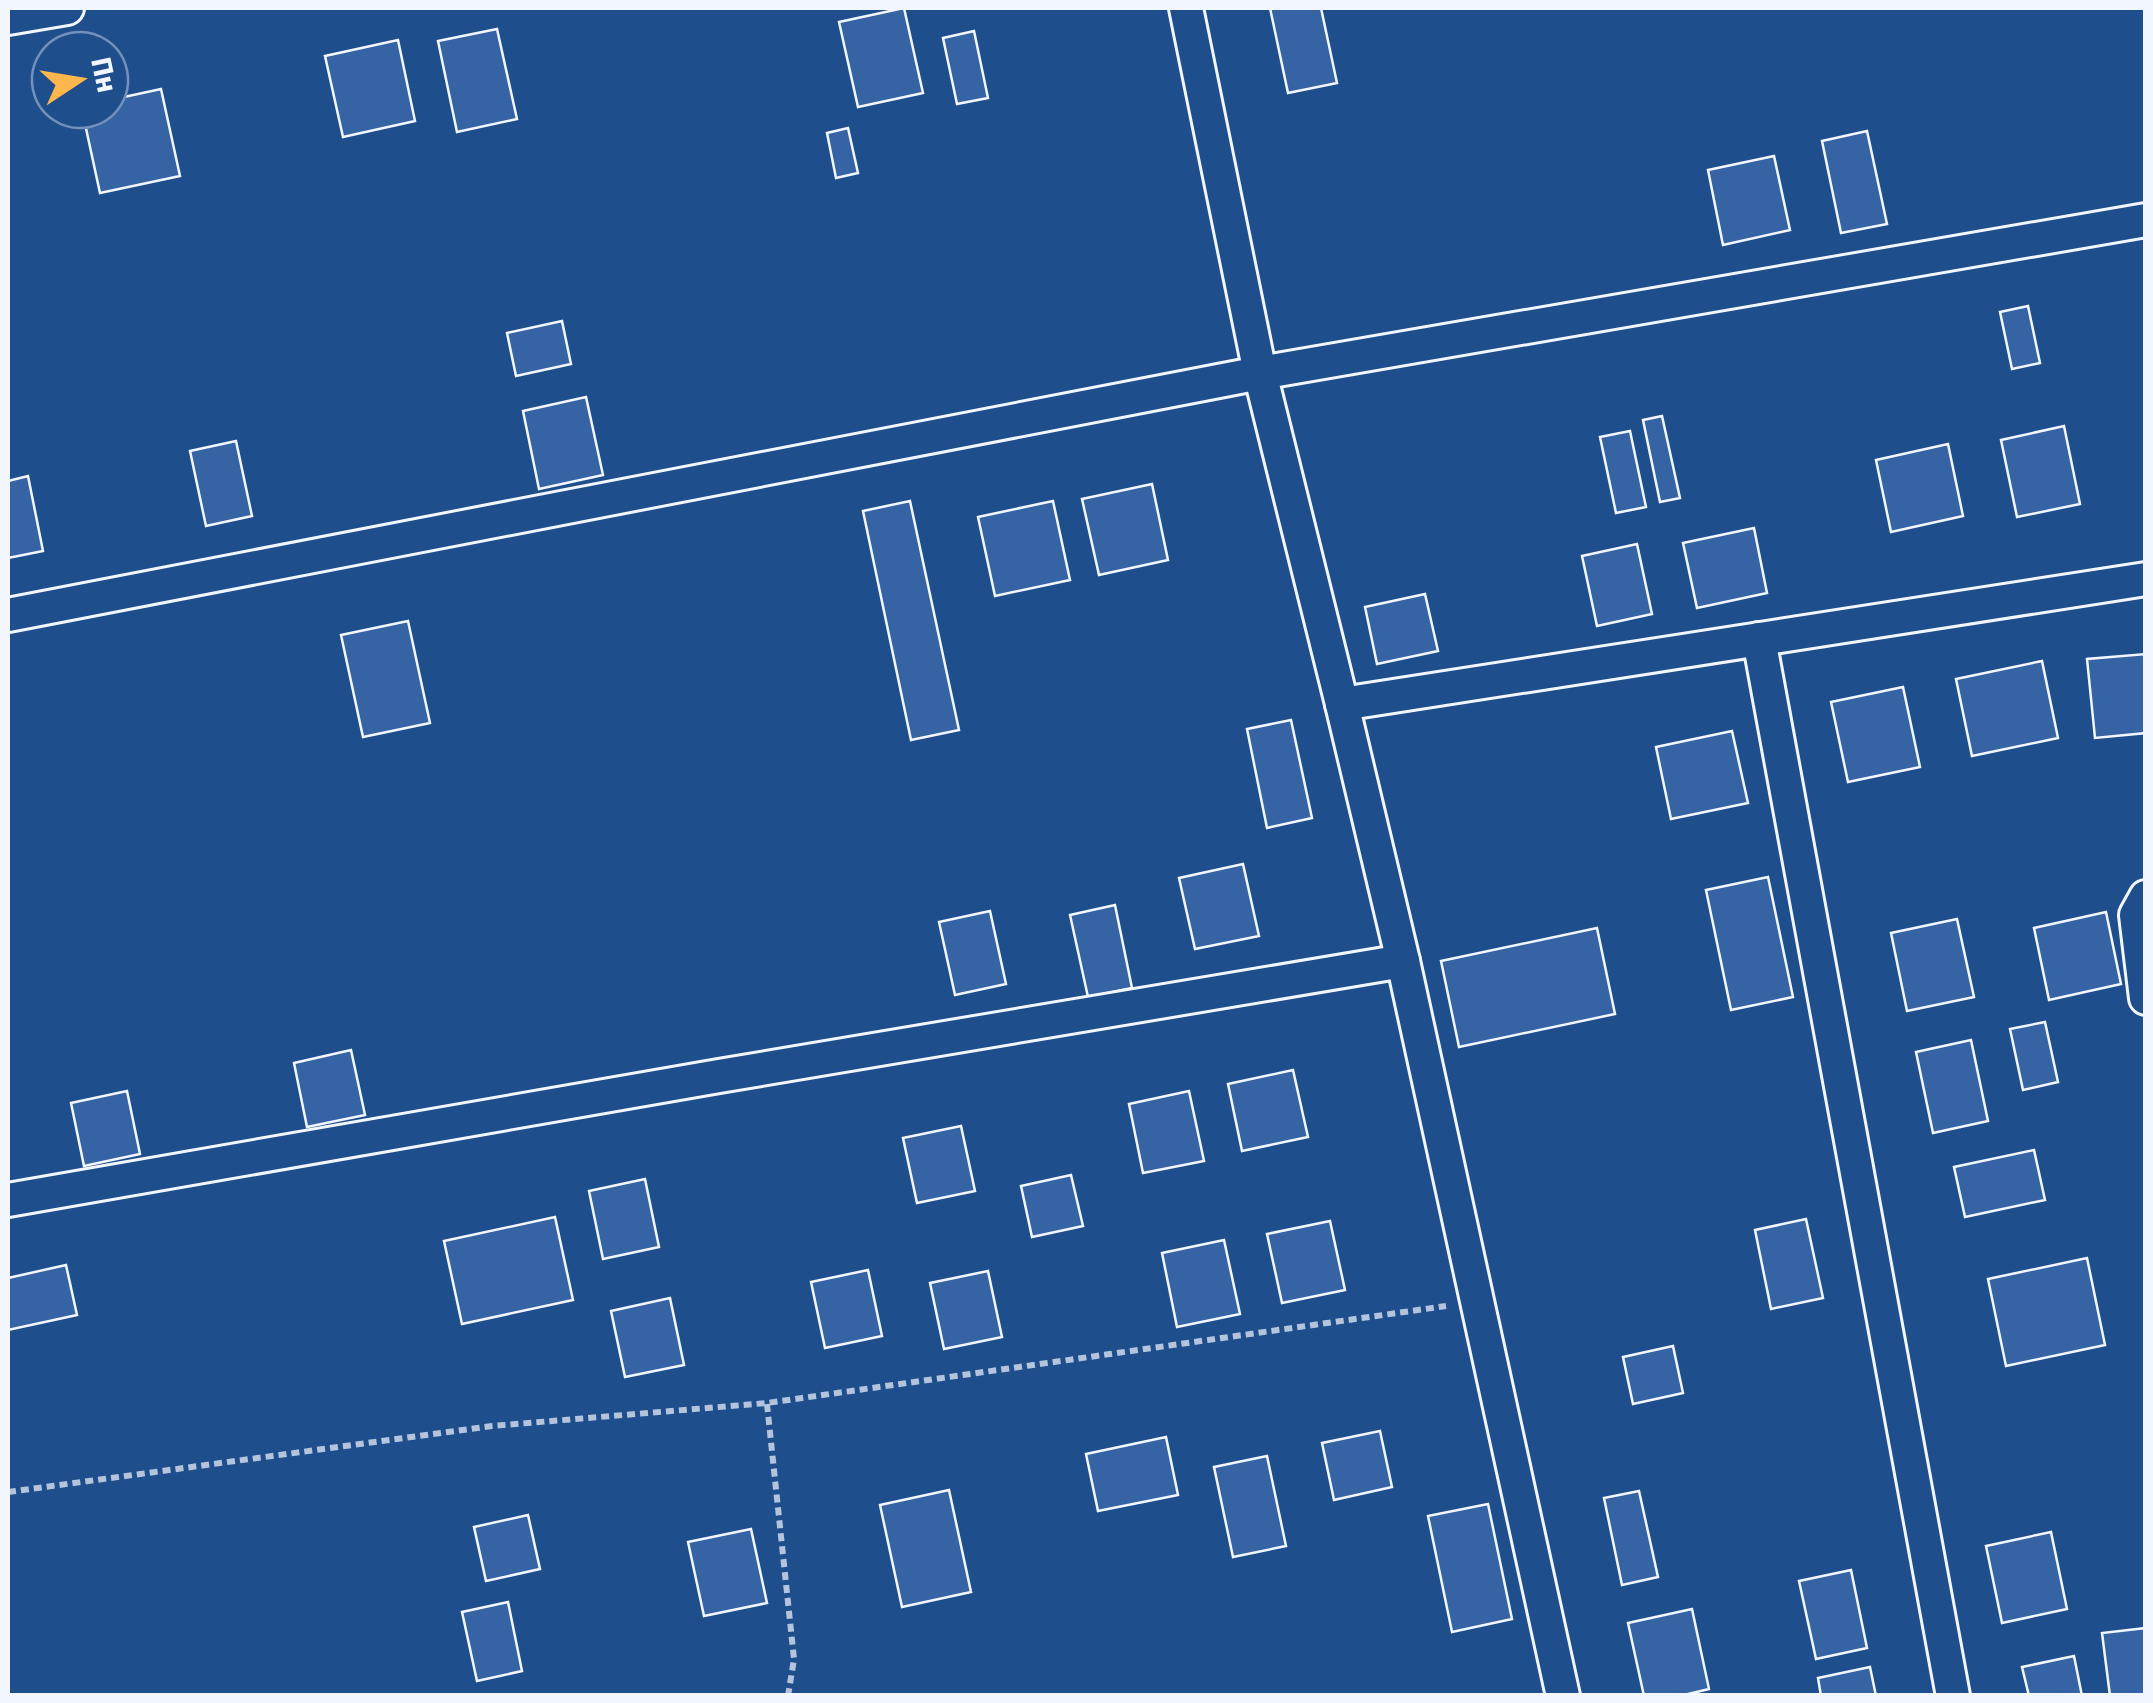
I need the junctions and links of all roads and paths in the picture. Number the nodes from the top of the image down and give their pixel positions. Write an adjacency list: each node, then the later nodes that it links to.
1 (67, 8): 3 (street)
2 (1186, 8): 5 (street)
3 (8, 18)
4 (2146, 220): 5 (street)
5 (1260, 374): 7 (street); 9 (street)
6 (2146, 579): 8 (street)
7 (8, 615)
8 (1759, 639): 9 (street); 19 (street)
9 (1342, 704): 11 (street)
10 (2146, 897): 12 (street)
11 (1403, 961): 13 (street); 14 (street)
12 (2146, 998)
13 (8, 1200)
14 (1477, 1302): 15 (path); 18 (street)
15 (768, 1404): 16 (path); 17 (path)
16 (8, 1492)
17 (788, 1696)
18 (1563, 1696)
19 (1953, 1696)

